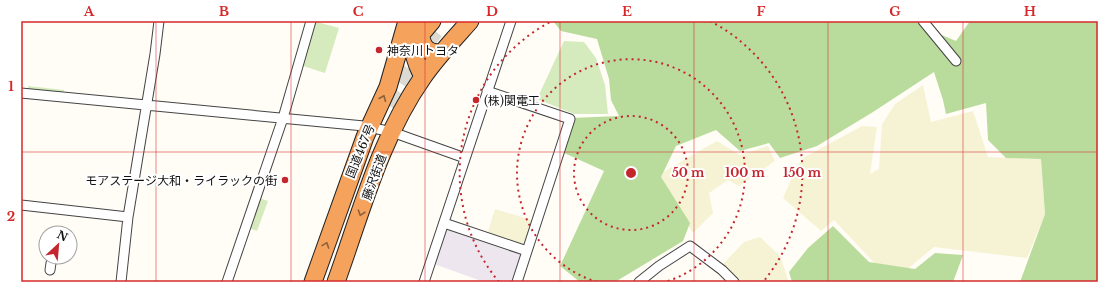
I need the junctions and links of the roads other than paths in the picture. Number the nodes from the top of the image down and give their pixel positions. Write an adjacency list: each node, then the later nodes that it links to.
1 (159, 21): 15 (street)
2 (311, 21): 16 (street)
3 (408, 21): 11 (highway, 国道467号)
4 (411, 21): 12 (highway)
5 (459, 21): 9 (highway)
6 (470, 21): 9 (highway)
7 (511, 21): 13 (street)
8 (922, 21): 10 (street)
9 (439, 33): 12 (highway, 藤沢街道)
10 (956, 61)
11 (394, 67): 12 (highway); 17 (highway, 国道467号, one-way to 11)
12 (421, 71): 18 (highway, 藤沢街道)
13 (488, 91): 19 (street); 23 (street)
14 (21, 94): 15 (street)
15 (146, 106): 16 (street); 21 (street)
16 (283, 118): 17 (street); 25 (street)
17 (369, 127): 18 (street); 26 (highway, 国道467号, one-way to 17)
18 (392, 132): 19 (street); 27 (highway, 藤沢街道, one-way to 27)
19 (465, 158): 22 (street)
20 (21, 205): 21 (street)
21 (128, 217): 24 (street)
22 (444, 223): 23 (street); 28 (street)
23 (527, 251): 29 (street)
24 (121, 282)
25 (227, 282)
26 (313, 282)
27 (336, 282)
28 (424, 282)
29 (517, 282)
30 (639, 282): 31 (street)
31 (734, 282)

